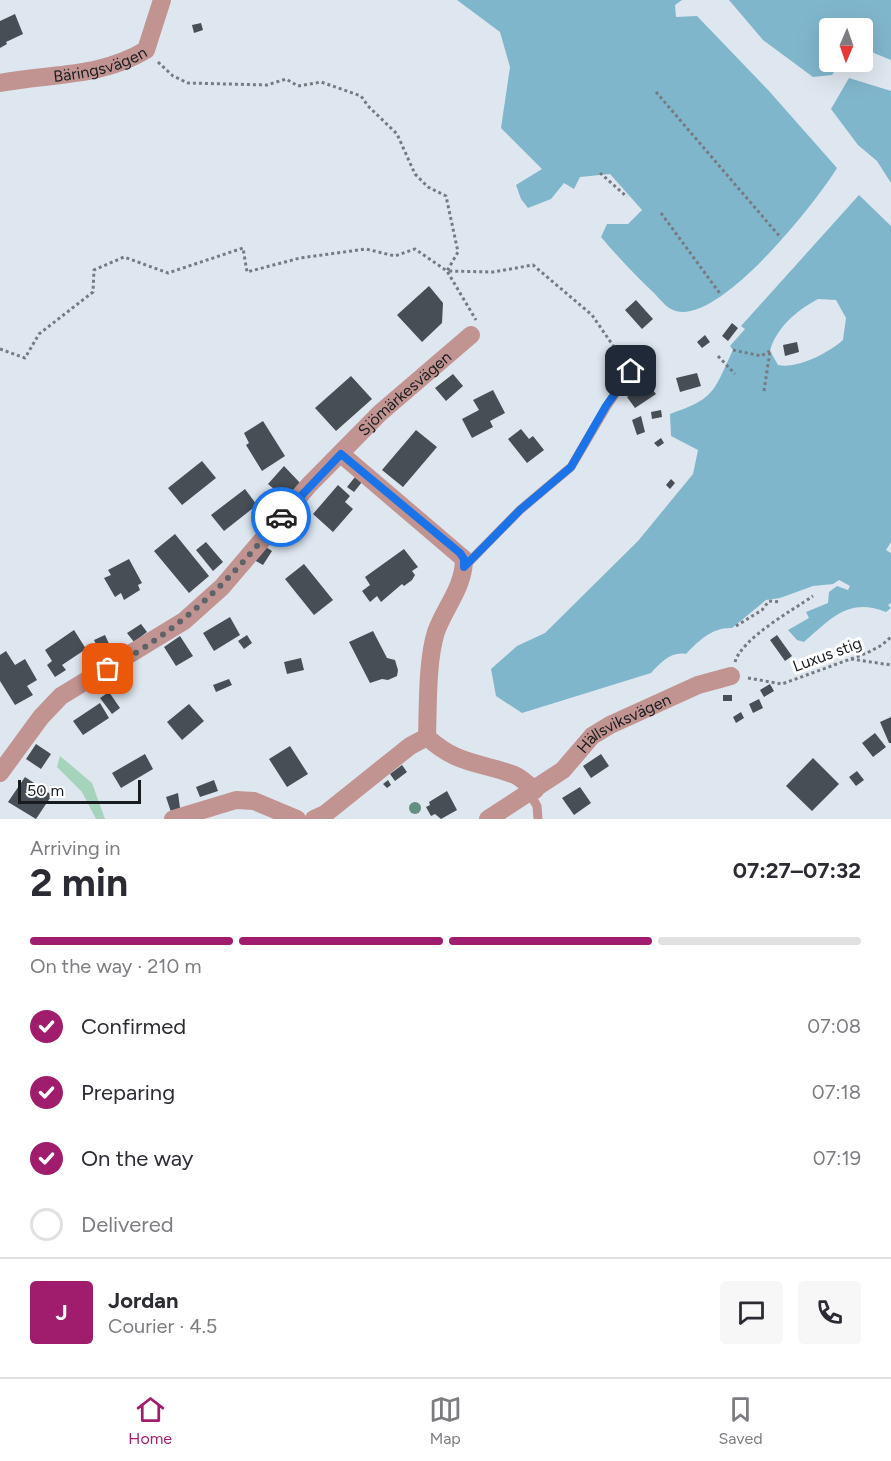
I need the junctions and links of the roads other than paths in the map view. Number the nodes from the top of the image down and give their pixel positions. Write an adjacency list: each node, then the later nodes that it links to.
1 (162, 0): 2 (street, Bäringsvägen)
2 (0, 83)
3 (471, 335): 5 (street, Sjömärkesvägen)
4 (631, 371): 6 (lane)
5 (341, 454): 6 (street); 9 (street, Sjömärkesvägen)
6 (464, 567): 8 (street)
7 (731, 676): 10 (street, Hällsviksvägen)
8 (427, 737): 10 (street); 13 (street)
9 (0, 773)
10 (533, 792): 14 (street, Hällsviksvägen); 15 (lane)
11 (173, 819): 12 (street)
12 (297, 819)
13 (314, 819)
14 (488, 819)
15 (538, 819)

